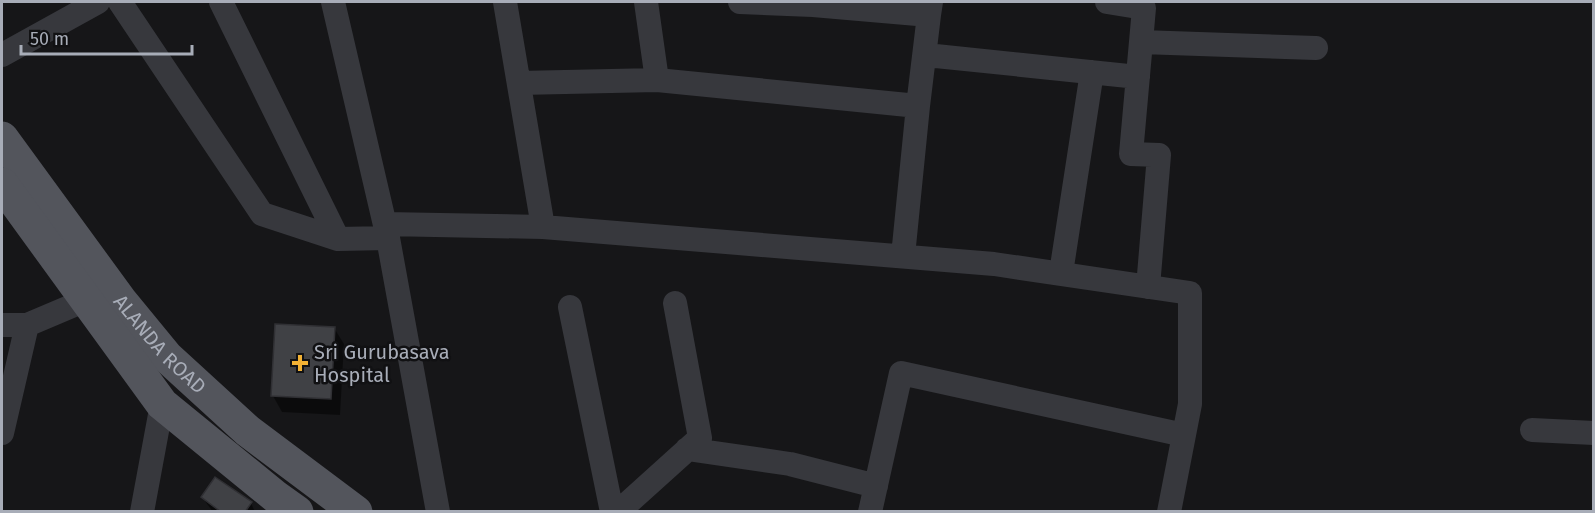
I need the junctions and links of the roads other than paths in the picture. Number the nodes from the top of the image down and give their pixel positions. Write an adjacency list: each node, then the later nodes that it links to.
1 (98, 2): 13 (street)
2 (120, 2): 24 (street)
3 (221, 2): 24 (street)
4 (333, 2): 23 (street)
5 (505, 2): 18 (street)
6 (646, 2): 17 (street)
7 (740, 2): 9 (street)
8 (1107, 2): 11 (street)
9 (814, 3): 10 (street)
10 (930, 8): 14 (street)
11 (1141, 42): 12 (street); 16 (street)
12 (1316, 48)
13 (2, 55)
14 (926, 55): 15 (street); 19 (street)
15 (1092, 72): 16 (street); 26 (street)
16 (1138, 77): 27 (street)
17 (657, 80): 18 (street); 19 (street)
18 (519, 83): 22 (street)
19 (918, 106): 25 (street)
20 (2, 138): 29 (main road, ALANDA ROAD)
21 (2, 184): 28 (main road, ALANDA ROAD)
22 (543, 227): 23 (street); 25 (street)
23 (387, 231): 24 (street); 44 (street)
24 (338, 239)
25 (903, 256): 26 (street)
26 (1062, 273): 27 (street)
27 (1148, 287): 38 (street)
28 (86, 300): 29 (street); 33 (street); 34 (main road, ALANDA ROAD)
29 (121, 301): 43 (main road, ALANDA ROAD)
30 (675, 303): 39 (street)
31 (570, 307): 45 (street)
32 (2, 325): 33 (street)
33 (27, 325): 36 (street)
34 (162, 404): 41 (street); 42 (main road, ALANDA ROAD)
35 (1532, 430): 37 (street)
36 (2, 433)
37 (1593, 433)
38 (1184, 435): 40 (street); 48 (street)
39 (687, 449): 40 (street); 46 (street)
40 (876, 486): 47 (street)
41 (142, 512)
42 (297, 512)
43 (356, 512)
44 (438, 512)
45 (612, 512)
46 (618, 512)
47 (870, 512)
48 (1169, 512)

